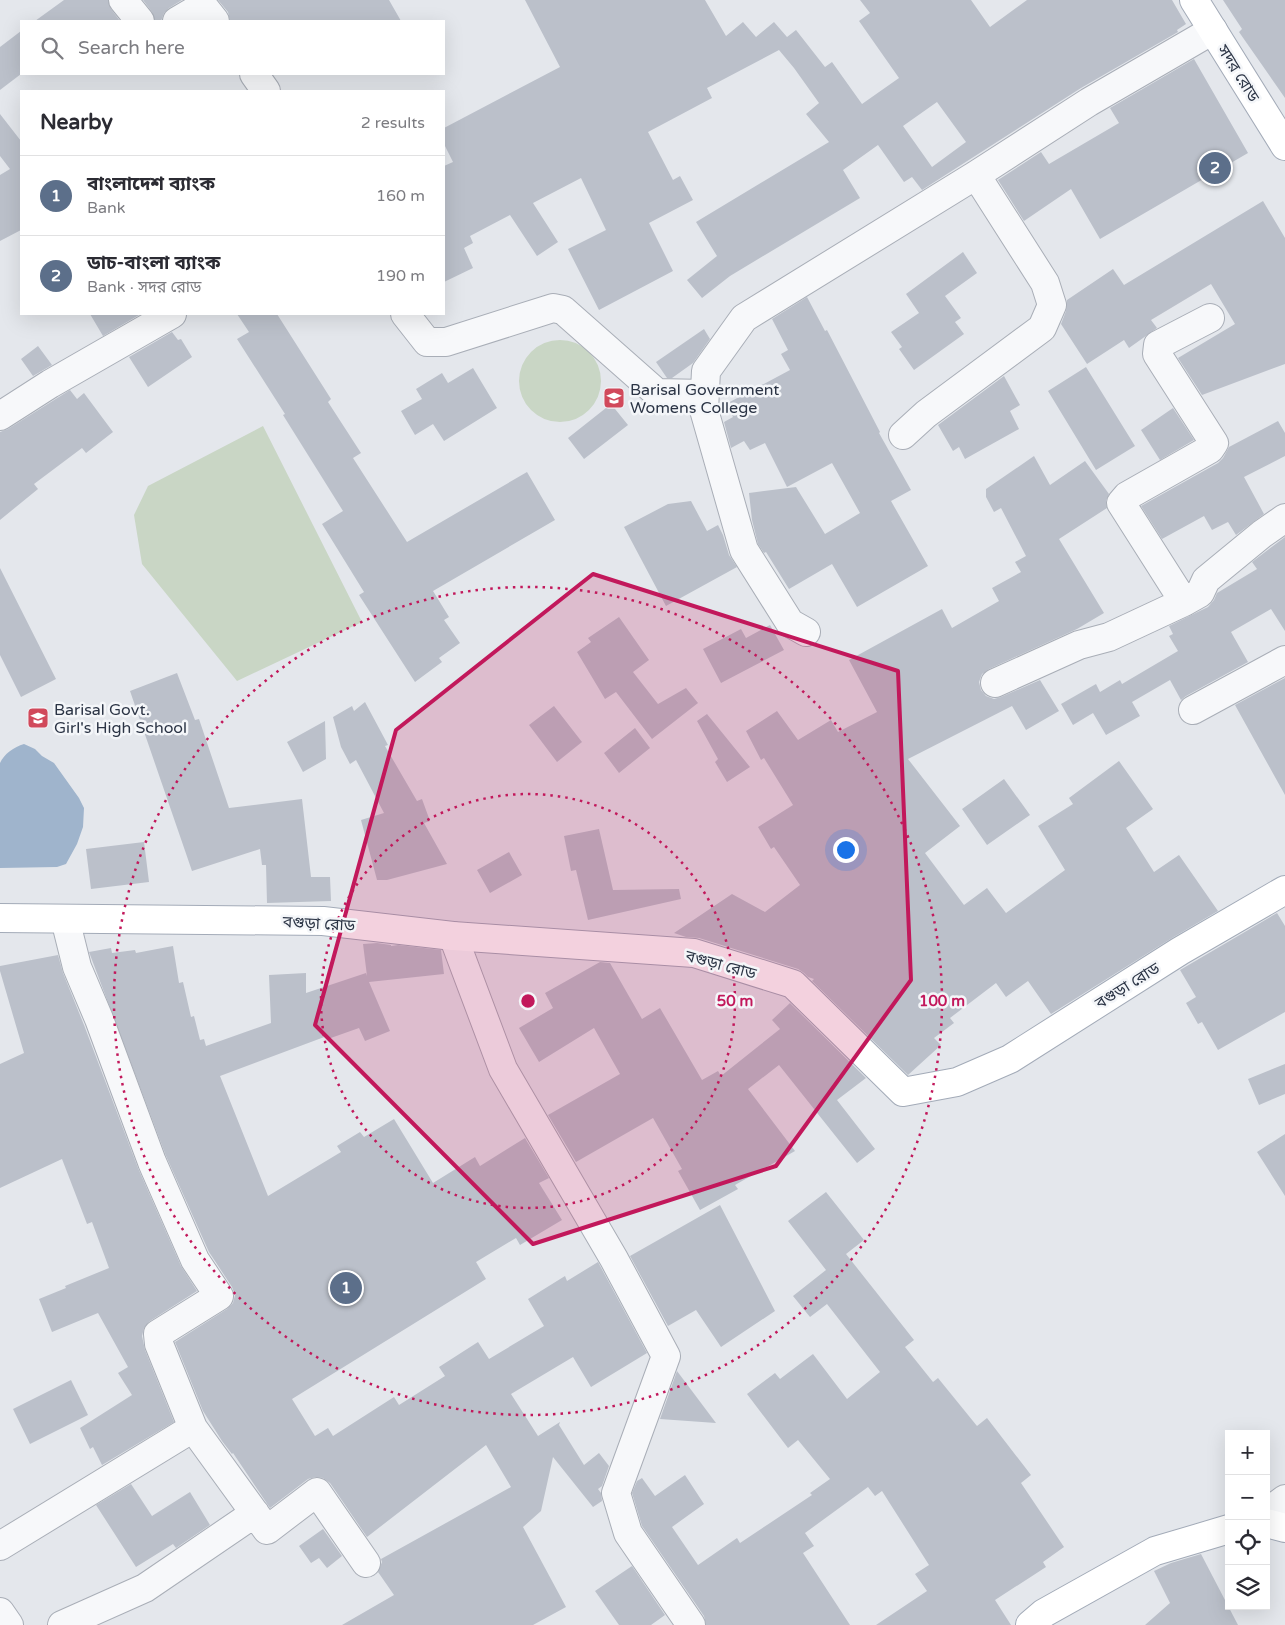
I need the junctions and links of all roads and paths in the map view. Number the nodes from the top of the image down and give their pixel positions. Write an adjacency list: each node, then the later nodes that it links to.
1 (123, 0): 4 (street)
2 (1194, 0): 6 (main road, সদর রোড)
3 (215, 10): 5 (street)
4 (139, 20)
5 (178, 20)
6 (1213, 30): 9 (main road, সদর রোড); 10 (street)
7 (255, 75): 8 (street)
8 (265, 90)
9 (1285, 146)
10 (976, 175): 14 (street); 16 (street)
11 (170, 315): 15 (street)
12 (406, 315): 14 (street)
13 (1210, 318): 18 (street)
14 (705, 394): 19 (street)
15 (0, 416)
16 (903, 434)
17 (1285, 518): 18 (street)
18 (1184, 602): 21 (street)
19 (806, 632)
20 (1285, 660): 22 (street)
21 (995, 683)
22 (1193, 710)
23 (1285, 890): 26 (main road, বগুড়া রোড)
24 (0, 918): 25 (main road, বগুড়া রোড)
25 (65, 919): 26 (main road, বগুড়া রোড); 27 (street)
26 (453, 936): 39 (street)
27 (194, 1428): 30 (street); 34 (street)
28 (1285, 1499): 29 (street)
29 (1270, 1510)
30 (255, 1513): 35 (street); 38 (street)
31 (1270, 1524): 32 (main road)
32 (1285, 1528)
33 (1225, 1530): 40 (main road)
34 (0, 1546)
35 (366, 1564)
36 (0, 1612): 37 (street)
37 (9, 1625)
38 (62, 1625)
39 (691, 1625)
40 (1030, 1625)

